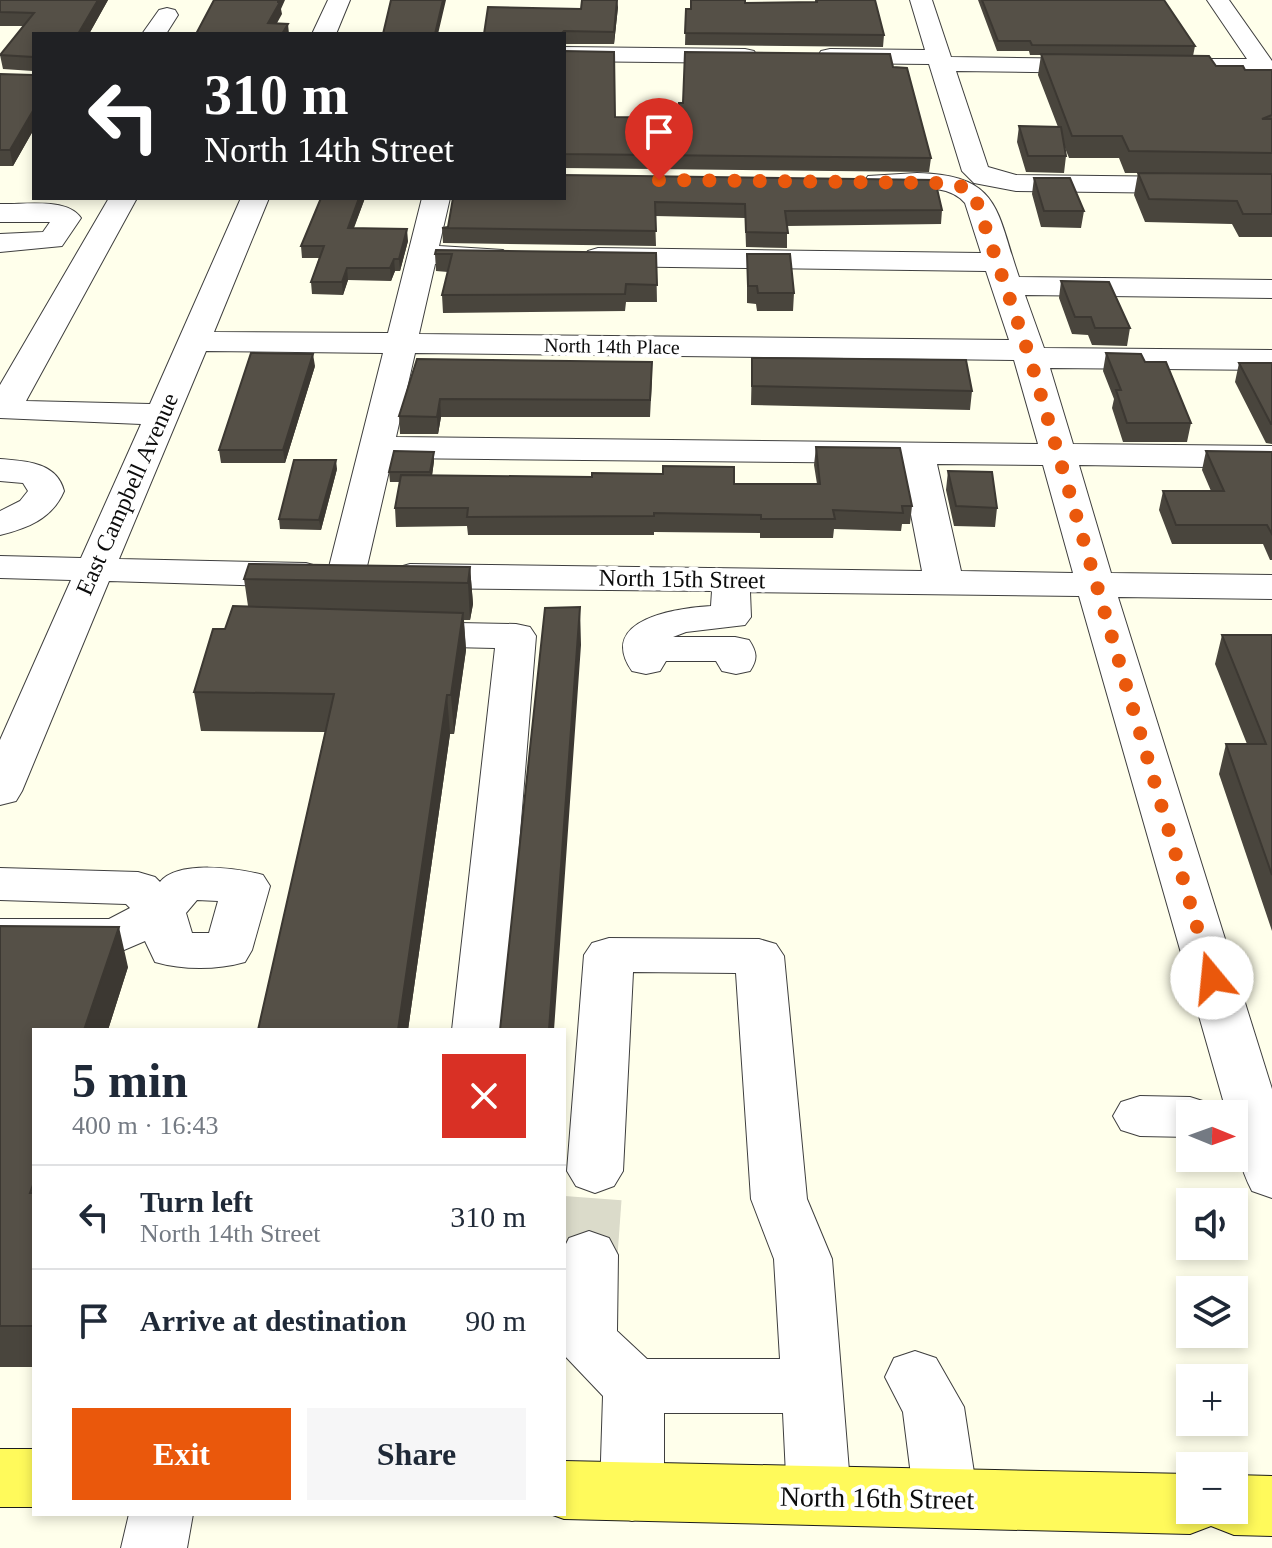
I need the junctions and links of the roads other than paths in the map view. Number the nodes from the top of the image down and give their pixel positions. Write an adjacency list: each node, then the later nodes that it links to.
1 (339, 0): 4 (street)
2 (921, 0): 8 (street)
3 (1218, 0): 10 (street)
4 (325, 32)
5 (566, 54): 6 (street)
6 (767, 56)
7 (799, 56): 8 (street)
8 (941, 61): 9 (street); 11 (street)
9 (1126, 66)
10 (1157, 66)
11 (959, 177): 12 (street); 13 (street); 22 (street)
12 (848, 182)
13 (1272, 186)
14 (122, 200): 28 (street)
15 (254, 200): 24 (street, East Campbell Avenue)
16 (436, 200): 19 (street)
17 (0, 213): 18 (street)
18 (0, 243)
19 (424, 255): 20 (street); 25 (street)
20 (520, 256)
21 (568, 257): 22 (street)
22 (1004, 274): 23 (street); 26 (street)
23 (1272, 289)
24 (195, 341): 25 (street, North 14th Place); 28 (street, East Campbell Avenue)
25 (403, 343): 26 (street, North 14th Place); 29 (street)
26 (1029, 354): 27 (street, North 14th Place); 31 (street)
27 (1272, 360)
28 (162, 414): 36 (street, East Campbell Avenue)
29 (379, 447): 30 (street); 37 (street)
30 (917, 453): 31 (street); 39 (street)
31 (1056, 454): 32 (street); 40 (street)
32 (1272, 457)
33 (0, 470): 34 (street)
34 (0, 524)
35 (0, 567): 36 (street, North 15th Street)
36 (92, 570): 37 (street, North 15th Street); 44 (street, East Campbell Avenue)
37 (346, 575): 38 (street, North 15th Street)
38 (731, 580): 39 (street, North 15th Street); 43 (street)
39 (944, 583): 40 (street, North 15th Street)
40 (1095, 585): 41 (street, North 15th Street); 48 (street)
41 (1272, 587)
42 (374, 634): 47 (street)
43 (736, 662)
44 (0, 791)
45 (0, 884): 46 (street)
46 (0, 936)
47 (478, 1028)
48 (1239, 1100)
49 (1248, 1126): 51 (street)
50 (595, 1171): 55 (street)
51 (1272, 1176)
52 (589, 1255): 54 (street)
53 (915, 1377): 61 (street)
54 (634, 1386): 55 (street); 59 (street)
55 (813, 1386): 60 (street)
56 (0, 1478): 57 (main road)
57 (32, 1478)
58 (566, 1490): 59 (main road, North 16th Street)
59 (632, 1492): 60 (main road, North 16th Street)
60 (819, 1496): 61 (main road, North 16th Street)
61 (946, 1499): 62 (main road, North 16th Street)
62 (1176, 1504)
63 (1248, 1505): 64 (main road)
64 (1272, 1506)
65 (161, 1516): 66 (street)
66 (154, 1548)

